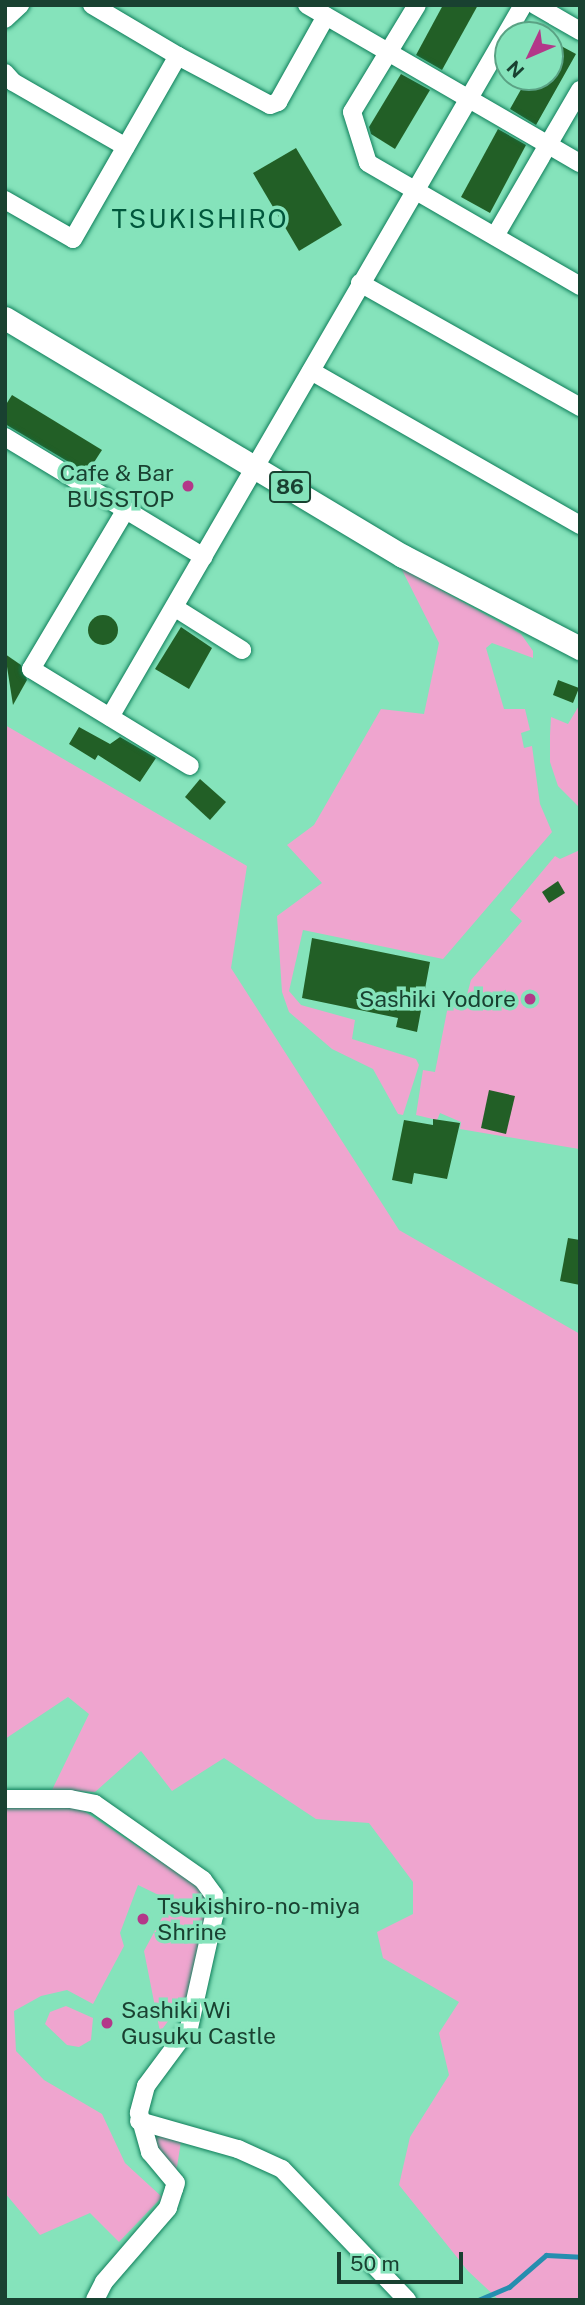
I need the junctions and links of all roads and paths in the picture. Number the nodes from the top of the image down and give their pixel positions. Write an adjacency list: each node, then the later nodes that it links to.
1 (20, 5): 8 (street)
2 (92, 5): 11 (street)
3 (307, 5): 7 (street)
4 (417, 5): 10 (street)
5 (523, 5): 14 (street)
6 (535, 5): 9 (street)
7 (326, 16): 10 (street); 11 (street)
8 (5, 19)
9 (580, 31)
10 (389, 53): 14 (street); 18 (street)
11 (178, 56): 16 (street)
12 (5, 73): 16 (street)
13 (580, 90): 15 (street)
14 (469, 99): 15 (street); 18 (street)
15 (548, 144): 17 (street); 20 (street)
16 (125, 147): 19 (street)
17 (580, 163)
18 (413, 189): 20 (street); 21 (street)
19 (5, 200)
20 (495, 236): 22 (street)
21 (360, 283): 24 (street); 25 (street)
22 (580, 286)
23 (5, 318): 27 (main road, 86)
24 (311, 371): 27 (street); 29 (street)
25 (580, 407)
26 (5, 437): 28 (street)
27 (257, 467): 30 (street); 32 (main road, 86)
28 (125, 510): 30 (street); 34 (street)
29 (580, 525)
30 (204, 557): 31 (street)
31 (177, 609): 33 (street); 34 (street)
32 (580, 648)
33 (242, 650)
34 (110, 717): 35 (street)
35 (190, 766)
36 (5, 1799): 37 (street)
37 (139, 2121): 38 (street); 39 (street)
38 (95, 2300)
39 (407, 2300)

